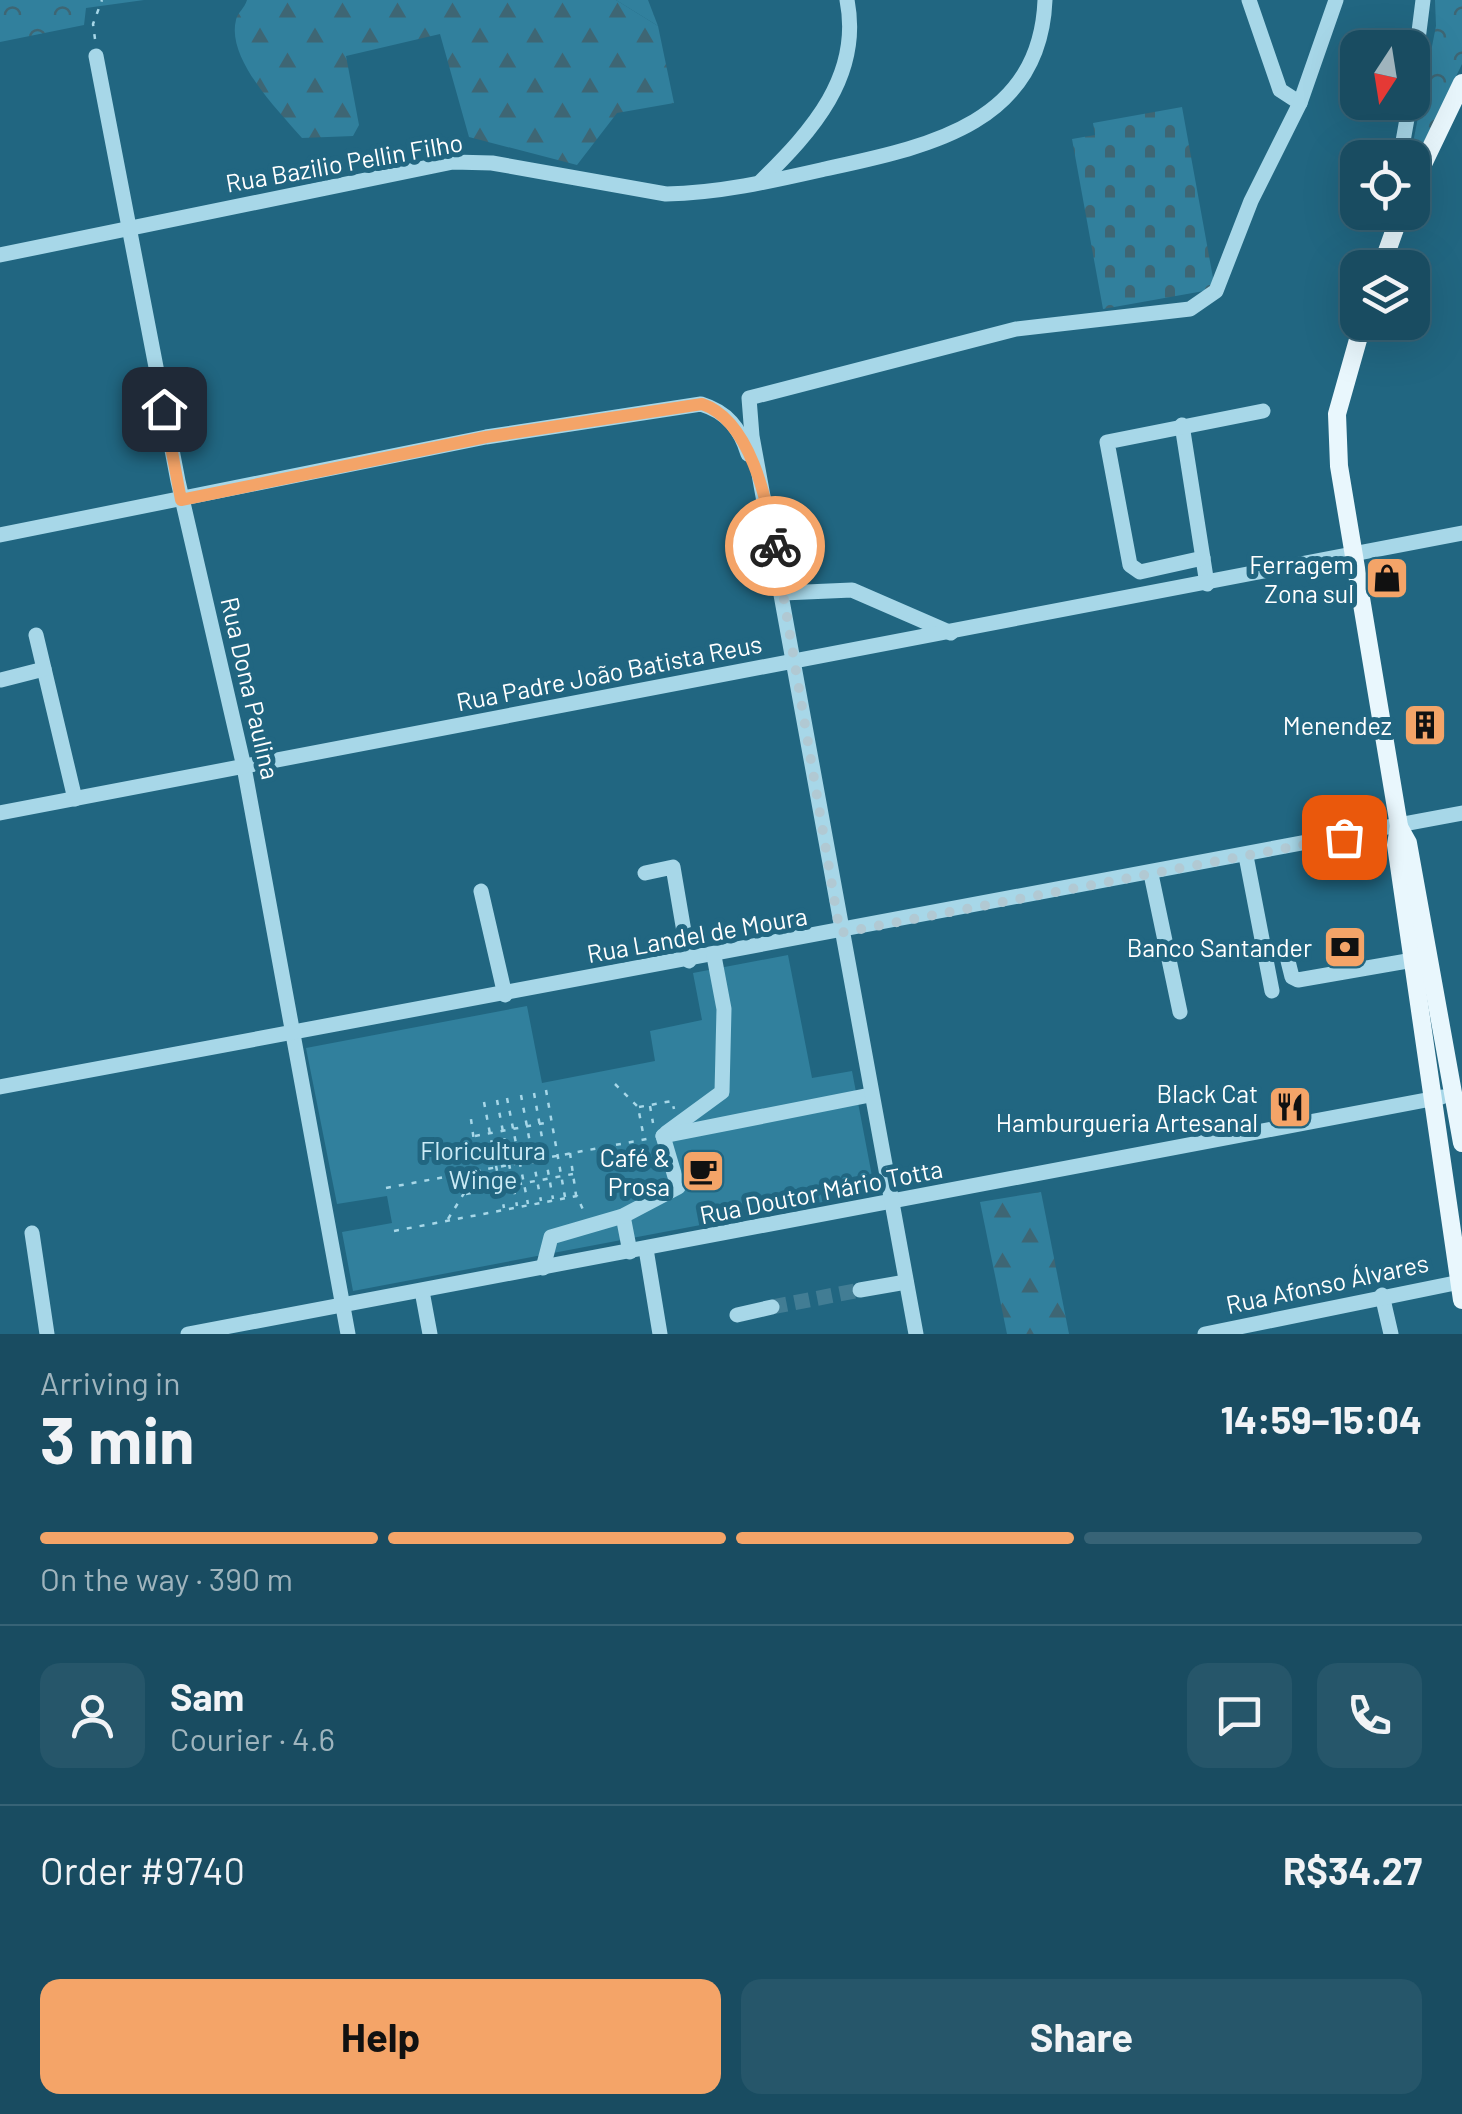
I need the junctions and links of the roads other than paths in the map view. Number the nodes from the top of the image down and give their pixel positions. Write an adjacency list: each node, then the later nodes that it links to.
1 (847, 0): 11 (street)
2 (1045, 0): 11 (street, Rua Bazilio Pellin Filho)
3 (1249, 0): 9 (street)
4 (1336, 0): 9 (street)
5 (1423, 0): 6 (street)
6 (1419, 30)
7 (96, 56): 12 (street, Rua Dona Paulina)
8 (1462, 83): 10 (main road)
9 (1300, 103): 18 (street)
10 (1430, 150)
11 (758, 184): 12 (street, Rua Bazilio Pellin Filho)
12 (130, 229): 13 (street, Rua Bazilio Pellin Filho); 17 (street, Rua Dona Paulina)
13 (0, 255)
14 (1358, 340): 21 (main road)
15 (1263, 411): 16 (street)
16 (1182, 425): 22 (street); 22 (street)
17 (181, 500): 18 (street); 20 (street); 30 (street, Rua Dona Paulina)
18 (768, 508): 24 (street)
19 (1462, 533): 21 (street, Rua Padre João Batista Reus)
20 (0, 535)
21 (1354, 554): 23 (street, Rua Padre João Batista Reus); 34 (main road)
22 (1203, 558): 23 (street)
23 (1207, 584): 25 (street, Rua Padre João Batista Reus)
24 (783, 593): 25 (street); 27 (street)
25 (951, 632): 27 (street, Rua Padre João Batista Reus)
26 (36, 635): 28 (street)
27 (792, 662): 30 (street, Rua Padre João Batista Reus); 39 (street)
28 (44, 669): 29 (street); 31 (street)
29 (1, 680)
30 (244, 766): 31 (street, Rua Padre João Batista Reus); 47 (street, Rua Dona Paulina)
31 (75, 798): 32 (street, Rua Padre João Batista Reus)
32 (0, 813)
33 (1462, 814): 34 (street, Rua Landel de Moura)
34 (1399, 826): 35 (street, Rua Landel de Moura); 41 (main road); 49 (main road)
35 (1246, 856): 37 (street, Rua Landel de Moura); 44 (street)
36 (645, 873): 42 (street)
37 (1151, 874): 39 (street, Rua Landel de Moura); 46 (street)
38 (480, 891): 45 (street)
39 (840, 933): 40 (street, Rua Landel de Moura); 50 (street)
40 (714, 956): 42 (street, Rua Landel de Moura); 52 (street)
41 (1412, 960): 43 (street); 51 (main road)
42 (689, 961): 45 (street, Rua Landel de Moura)
43 (1288, 961)
44 (1272, 991)
45 (505, 995): 47 (street, Rua Landel de Moura)
46 (1180, 1012)
47 (293, 1034): 48 (street, Rua Landel de Moura); 64 (street, Rua Dona Paulina)
48 (0, 1087)
49 (1458, 1094): 51 (street, Rua Doutor Mário Totta); 53 (main road)
50 (870, 1095): 52 (street); 54 (street)
51 (1432, 1098): 54 (street, Rua Doutor Mário Totta); 60 (main road)
52 (670, 1130): 55 (street)
53 (1462, 1143)
54 (890, 1204): 57 (street, Rua Doutor Mário Totta); 59 (street)
55 (623, 1216): 57 (street); 58 (street)
56 (32, 1234): 67 (street)
57 (638, 1250): 58 (street, Rua Doutor Mário Totta); 71 (street)
58 (543, 1268): 62 (street, Rua Doutor Mário Totta)
59 (906, 1282): 61 (street); 72 (street)
60 (1461, 1288): 63 (street, Rua Afonso Álvares)
61 (860, 1290)
62 (422, 1291): 64 (street, Rua Doutor Mário Totta); 70 (street)
63 (1382, 1295): 73 (street, Rua Afonso Álvares); 74 (street)
64 (343, 1306): 68 (street, Rua Doutor Mário Totta); 69 (street, Rua Dona Paulina)
65 (772, 1307): 66 (street)
66 (737, 1315)
67 (47, 1334)
68 (188, 1334)
69 (348, 1334)
70 (430, 1334)
71 (660, 1334)
72 (916, 1334)
73 (1205, 1334)
74 (1391, 1334)

